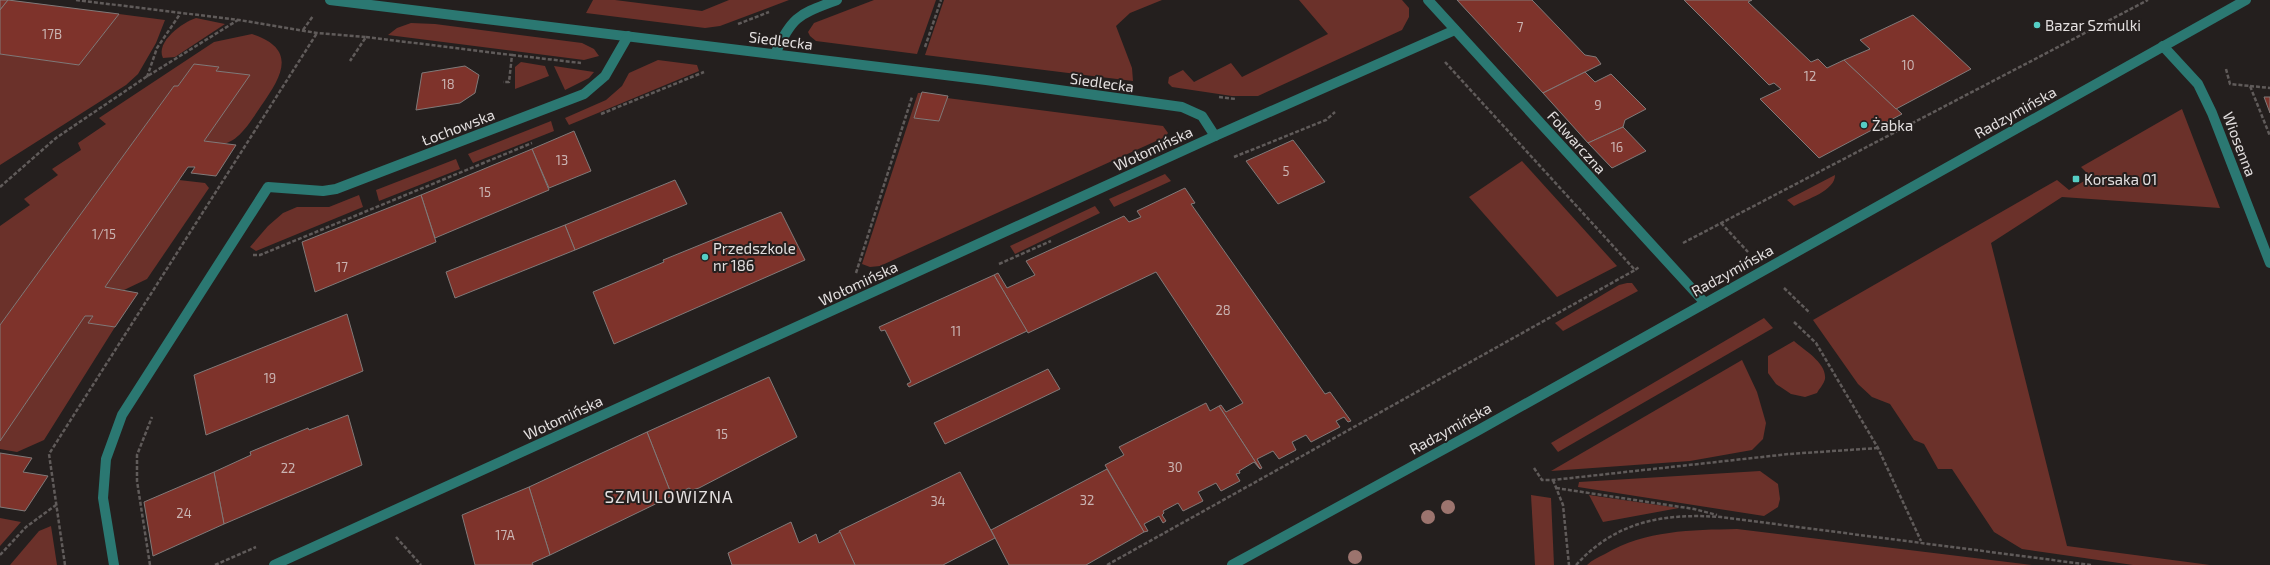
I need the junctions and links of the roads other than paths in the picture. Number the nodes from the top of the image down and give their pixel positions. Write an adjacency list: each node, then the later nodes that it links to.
1 (330, 0): 6 (street, Siedlecka)
2 (837, 0): 8 (street)
3 (1428, 0): 5 (street, Folwarczna)
4 (2246, 0): 7 (street, Radzymińska)
5 (1455, 30): 9 (street, Wołomińska); 11 (street, Folwarczna)
6 (628, 36): 8 (street, Siedlecka); 12 (street, Łochowska)
7 (2163, 46): 10 (street, Wiosenna); 11 (street, Radzymińska)
8 (775, 54): 9 (street, Siedlecka)
9 (1215, 136): 13 (street, Wołomińska)
10 (2270, 264)
11 (1705, 303): 14 (street, Radzymińska)
12 (114, 565)
13 (274, 565)
14 (1232, 565)

